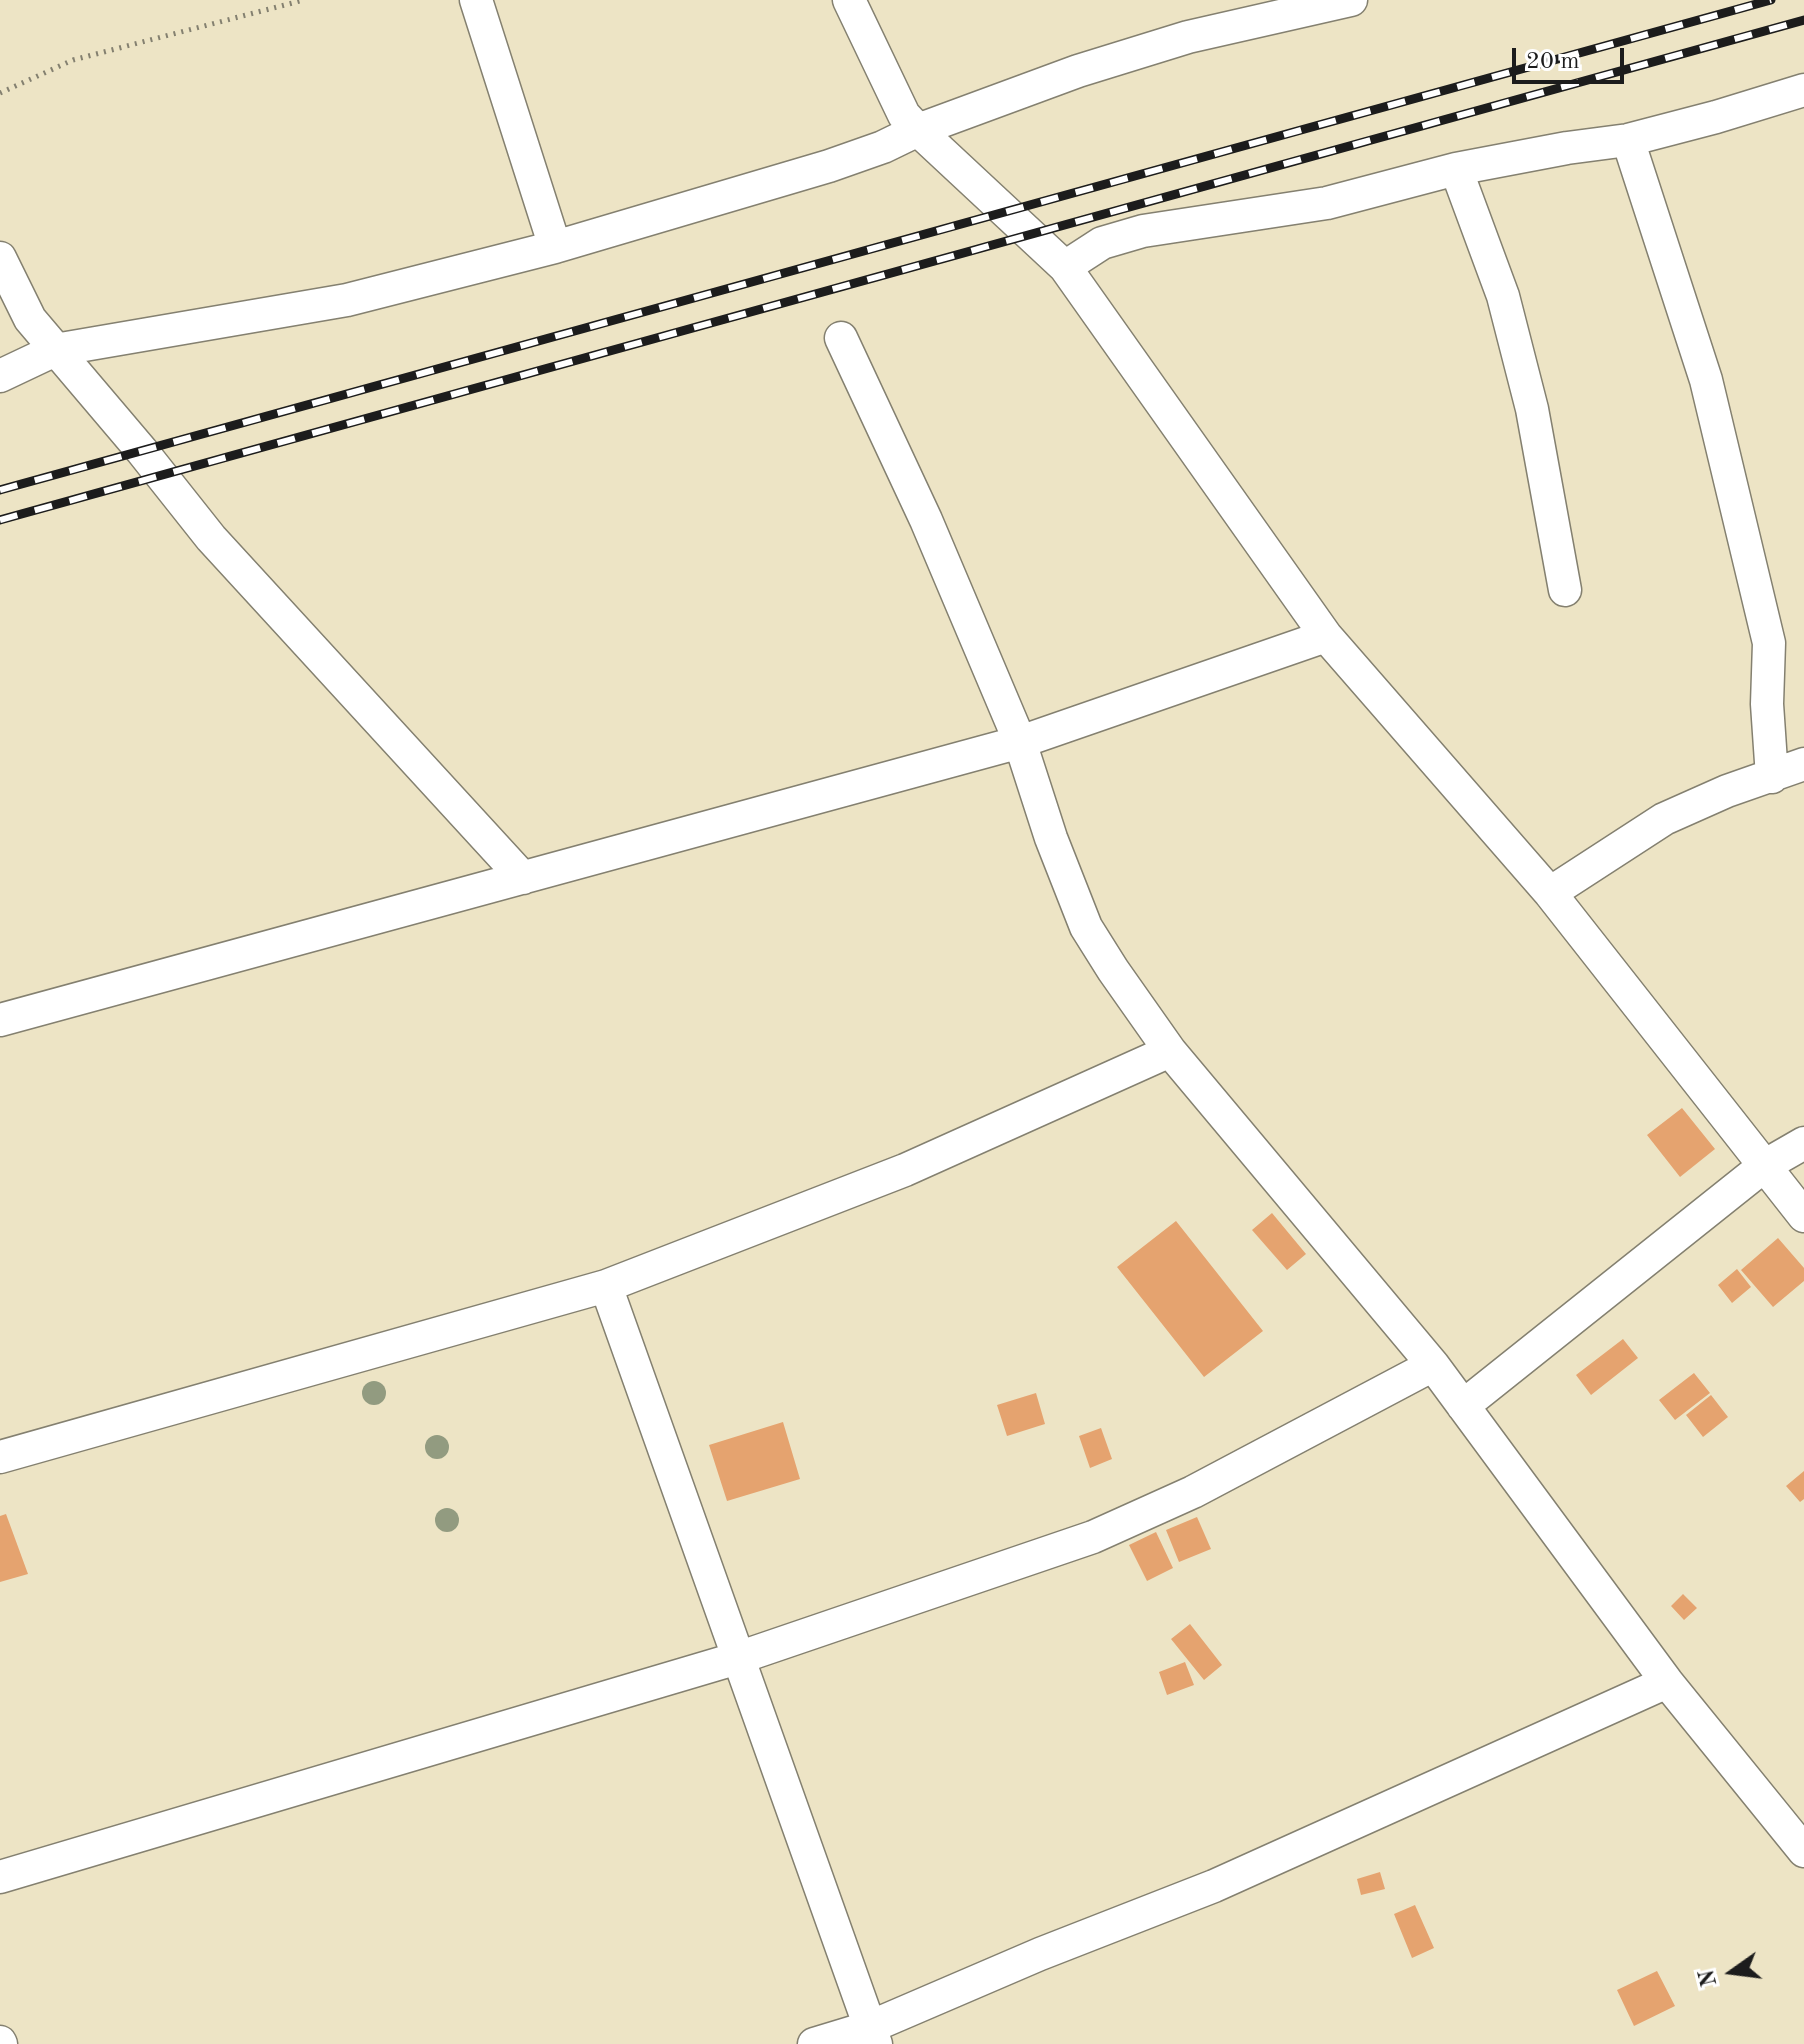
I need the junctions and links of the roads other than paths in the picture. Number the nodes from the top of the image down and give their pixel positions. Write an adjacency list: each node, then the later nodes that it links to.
1 (476, 0): 8 (street)
2 (849, 0): 5 (street)
3 (1351, 0): 5 (street)
4 (1804, 90): 6 (street)
5 (918, 130): 8 (street); 10 (street)
6 (1628, 140): 7 (street); 18 (street)
7 (1456, 169): 10 (street); 14 (street)
8 (555, 247): 12 (street)
9 (0, 258): 12 (street)
10 (1065, 267): 15 (street)
11 (841, 338): 16 (street)
12 (55, 350): 13 (street); 19 (street)
13 (0, 376)
14 (1565, 590)
15 (1326, 636): 16 (street); 20 (street)
16 (1020, 742): 19 (street); 22 (street)
17 (1804, 764): 18 (street)
18 (1772, 777): 20 (street)
19 (523, 878): 21 (street)
20 (1550, 893): 24 (street)
21 (0, 1020)
22 (1170, 1051): 26 (street); 27 (street)
23 (1804, 1143): 24 (street)
24 (1764, 1166): 25 (street); 28 (street)
25 (1804, 1216)
26 (606, 1286): 29 (street); 30 (street)
27 (1433, 1365): 28 (street); 30 (street)
28 (1463, 1406): 31 (street)
29 (0, 1457)
30 (738, 1658): 33 (street); 34 (street)
31 (1667, 1682): 32 (street); 34 (street)
32 (1804, 1851)
33 (0, 1877)
34 (873, 2035): 35 (street)
35 (814, 2044)

